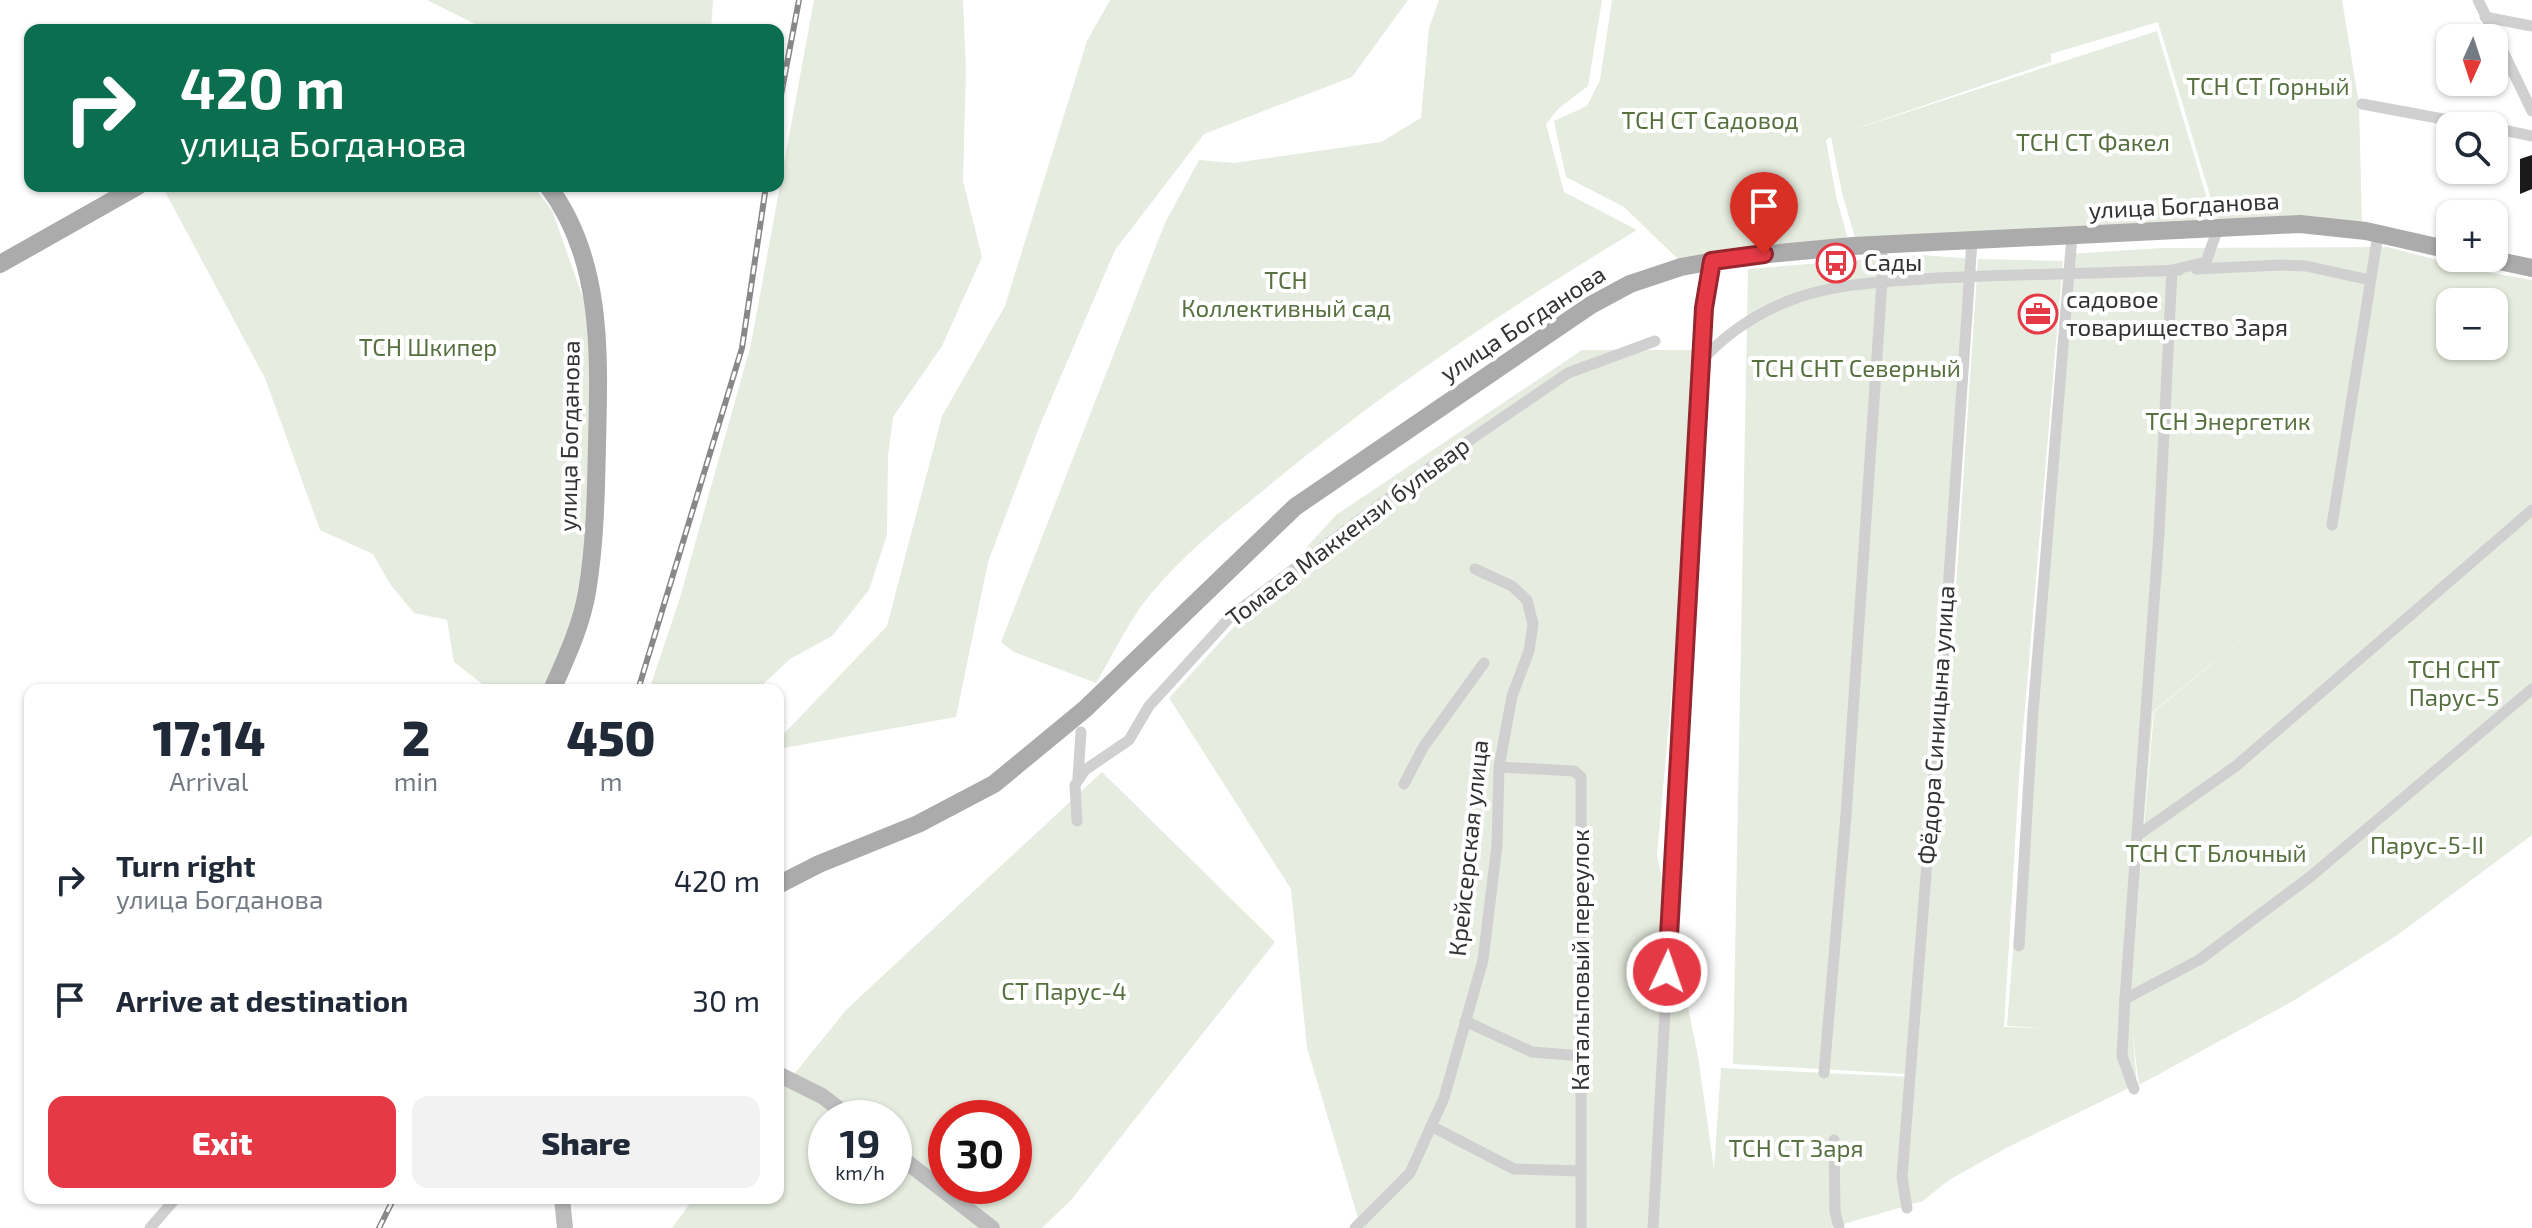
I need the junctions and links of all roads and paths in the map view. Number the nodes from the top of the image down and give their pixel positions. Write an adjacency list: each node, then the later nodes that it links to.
1 (2478, 0): 2 (street)
2 (2485, 17): 3 (street); 5 (street)
3 (2532, 26)
4 (2362, 104): 6 (street)
5 (2532, 111)
6 (2436, 118)
7 (2508, 131): 8 (street)
8 (2532, 136)
9 (127, 192): 19 (main road)
10 (552, 192): 32 (main road, улица Богданова)
11 (2218, 228): 12 (main road, улица Богданова); 13 (main road, улица Богданова); 21 (street)
12 (2378, 234): 16 (main road, улица Богданова); 24 (street)
13 (2072, 236): 14 (main road, улица Богданова); 22 (street)
14 (1972, 241): 15 (main road, улица Богданова); 23 (street, Фёдора Синицына улица)
15 (1882, 245): 17 (main road, улица Богданова); 25 (street)
16 (2436, 247)
17 (1712, 261): 27 (street); 40 (main road, улица Богданова)
18 (2508, 263): 20 (main road)
19 (0, 264)
20 (2532, 268)
21 (2172, 270): 22 (street); 24 (street); 39 (street)
22 (2072, 272): 23 (street); 41 (street)
23 (1967, 276): 25 (street); 55 (street, Фёдора Синицына улица)
24 (2370, 280): 29 (street)
25 (1882, 282): 27 (street); 45 (street)
26 (1655, 341): 37 (street, Томаса Маккензи бульвар)
27 (1701, 361): 62 (street)
28 (2532, 510): 39 (street)
29 (2332, 525)
30 (1475, 569): 35 (street, Крейсерская улица)
31 (1484, 663): 36 (street)
32 (555, 684)
33 (2532, 689): 42 (street)
34 (1081, 732): 37 (street)
35 (1499, 767): 43 (street, Крейсерская улица); 44 (street, Катальповый переулок)
36 (1404, 784)
37 (1075, 785): 38 (street)
38 (1077, 821)
39 (2138, 835): 42 (street)
40 (784, 882)
41 (2019, 946)
42 (2125, 999): 47 (street)
43 (1465, 1021): 44 (street); 49 (street, Крейсерская улица)
44 (1582, 1056): 52 (street, Катальповый переулок)
45 (1824, 1073)
46 (784, 1077): 48 (street)
47 (2134, 1089)
48 (827, 1100)
49 (1431, 1126): 52 (street); 60 (street, Крейсерская улица)
50 (1834, 1140): 56 (street)
51 (912, 1166): 59 (street)
52 (1581, 1171): 61 (street, Катальповый переулок)
53 (171, 1204): 57 (street)
54 (563, 1204): 58 (street)
55 (1907, 1208)
56 (1839, 1227)
57 (150, 1228)
58 (565, 1228)
59 (992, 1228)
60 (1355, 1228)
61 (1581, 1228)
62 (1653, 1228)

